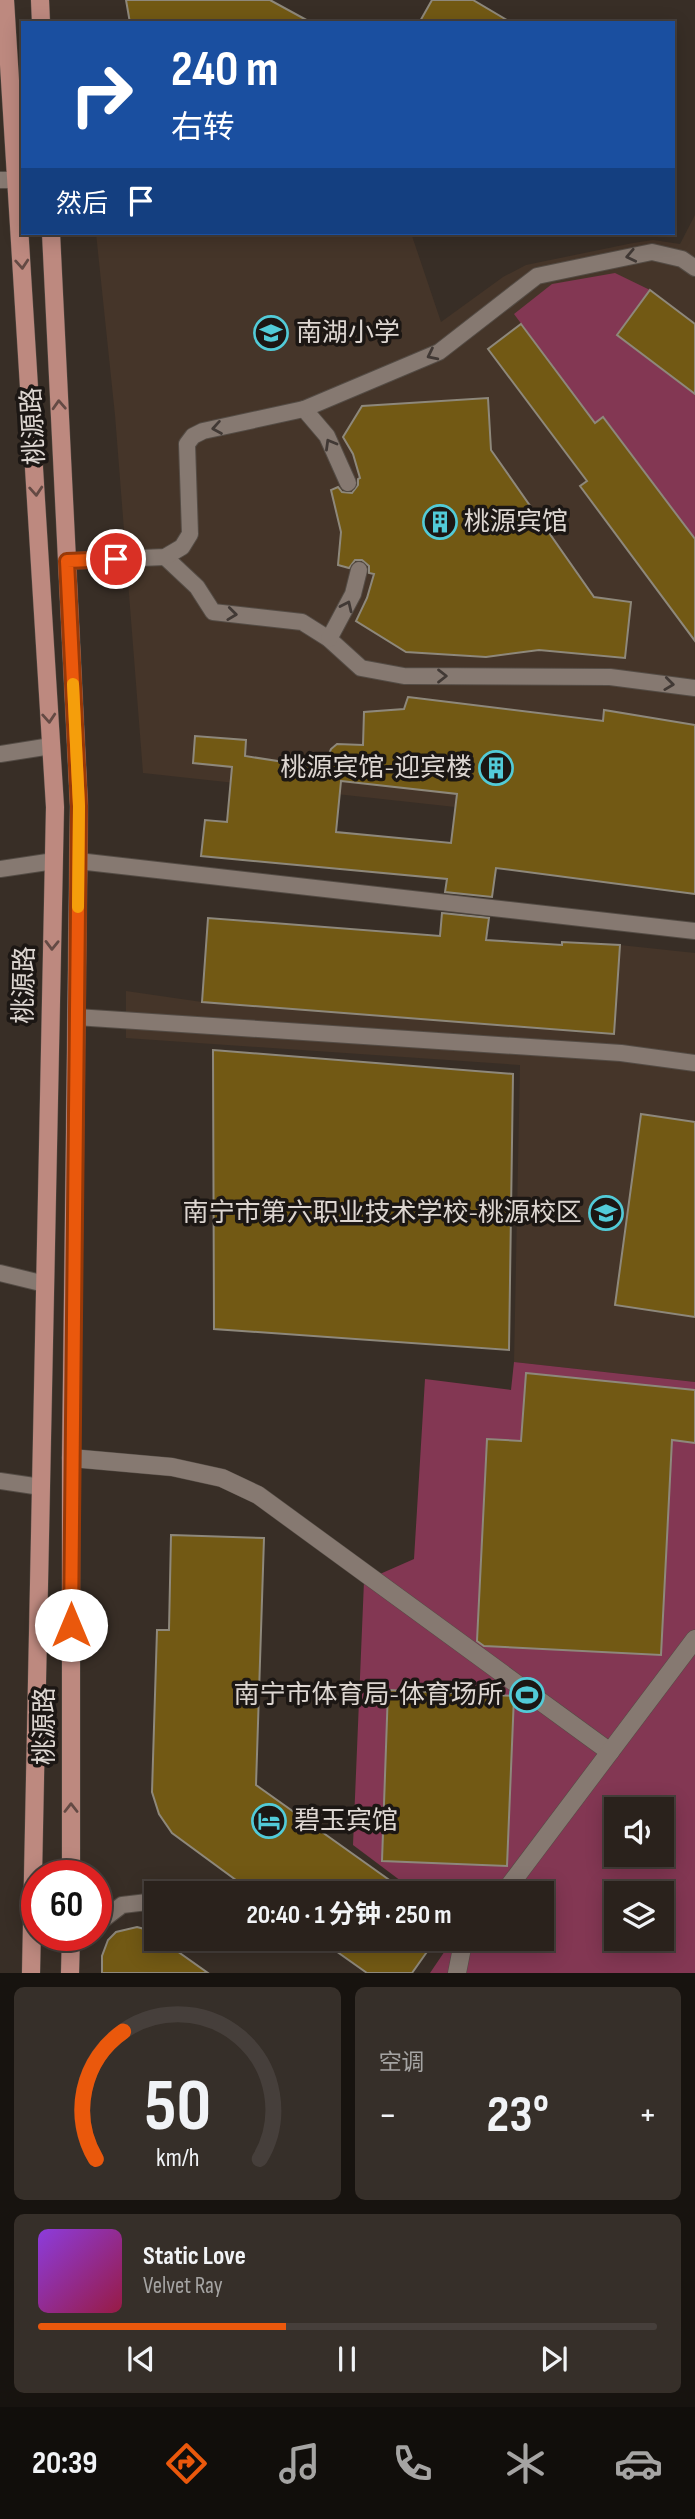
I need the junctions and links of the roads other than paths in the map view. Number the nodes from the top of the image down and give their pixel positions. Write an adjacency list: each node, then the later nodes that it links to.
1 (5, 0): 4 (main road, 桃源路)
2 (40, 0): 3 (main road)
3 (41, 21)
4 (8, 180): 14 (main road, 桃源路, one-way to 14)
5 (51, 235): 10 (main road, 桃源路, one-way to 5)
6 (695, 268): 7 (lane, one-way to 7)
7 (304, 409): 8 (lane, one-way to 7); 9 (lane, one-way to 9)
8 (348, 482)
9 (165, 557): 10 (lane); 12 (lane, one-way to 12)
10 (67, 561): 17 (main road, 桃源路)
11 (359, 570): 12 (lane, one-way to 11)
12 (329, 639): 13 (lane, one-way to 13)
13 (695, 688)
14 (51, 746): 15 (lane); 16 (main road, 桃源路)
15 (0, 754)
16 (54, 861): 18 (lane); 23 (main road, 桃源路, one-way to 23)
17 (78, 861): 19 (lane); 20 (main road, 桃源路)
18 (0, 869)
19 (695, 931)
20 (76, 1017): 21 (lane); 24 (main road, 桃源路)
21 (695, 1063)
22 (0, 1273): 23 (lane)
23 (45, 1284): 26 (main road, 桃源路)
24 (71, 1458): 28 (street); 29 (main road, 桃源路, one-way to 24)
25 (0, 1481): 26 (lane)
26 (41, 1487): 35 (main road, 桃源路)
27 (695, 1639): 28 (street)
28 (610, 1752): 30 (street)
29 (71, 1860)
30 (513, 1881)
31 (144, 1902): 32 (lane)
32 (112, 1912)
33 (73, 1951): 36 (main road)
34 (461, 1951): 37 (street)
35 (31, 1973)
36 (71, 1973)
37 (457, 1973)

